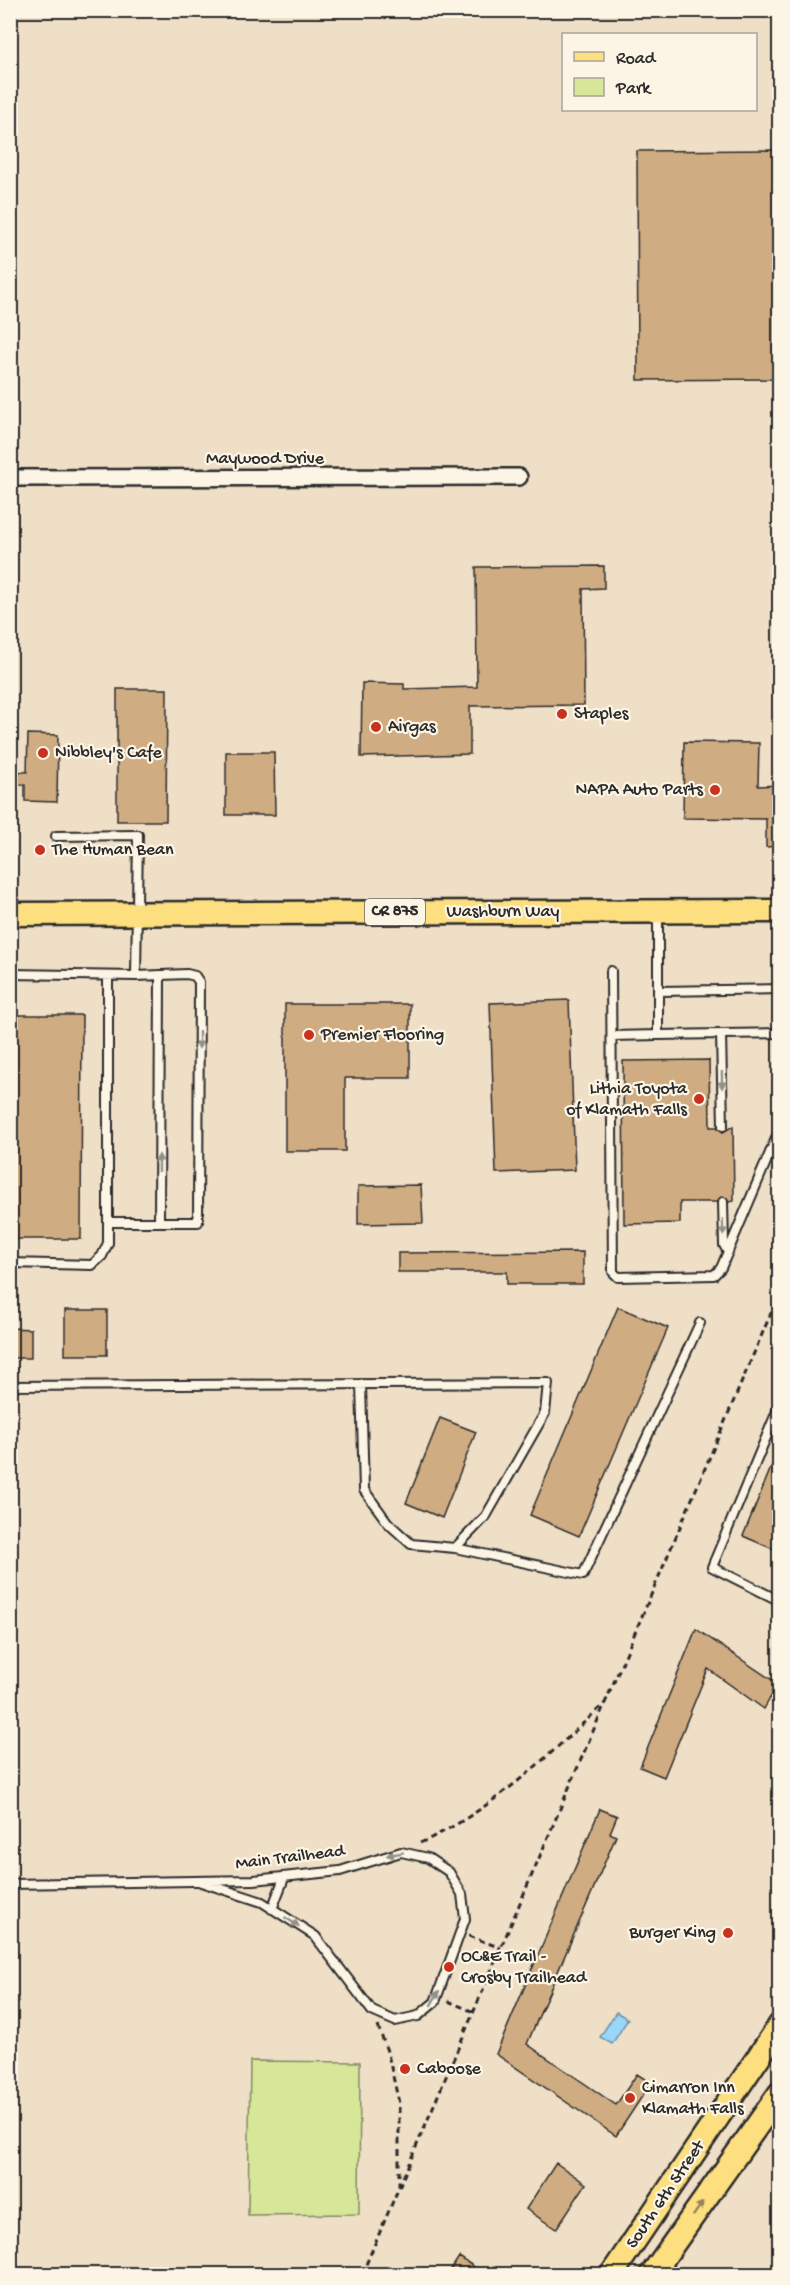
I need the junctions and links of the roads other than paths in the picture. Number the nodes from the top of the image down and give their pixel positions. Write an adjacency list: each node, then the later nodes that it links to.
1 (519, 477): 2 (street, Maywood Drive)
2 (10, 478)
3 (56, 836): 6 (lane)
4 (780, 910): 5 (main road, Washburn Way / CR 875)
5 (658, 911): 6 (main road, Washburn Way / CR 875); 14 (lane)
6 (136, 913): 7 (main road, Washburn Way / CR 875); 12 (lane)
7 (10, 914)
8 (611, 971): 18 (lane)
9 (10, 974): 11 (lane)
10 (160, 975): 12 (lane); 23 (lane, one-way to 10); 23 (lane, one-way to 23)
11 (108, 976): 12 (lane); 22 (lane)
12 (136, 976)
13 (780, 989): 14 (lane)
14 (658, 991): 17 (lane)
15 (780, 1033): 16 (lane)
16 (721, 1034): 17 (lane); 19 (lane, one-way to 19)
17 (658, 1035): 18 (lane)
18 (612, 1036): 24 (lane)
19 (723, 1126)
20 (780, 1129): 24 (lane)
21 (723, 1202): 24 (lane, one-way to 24)
22 (108, 1222): 23 (lane); 25 (lane)
23 (159, 1222)
24 (728, 1252)
25 (10, 1263)
26 (700, 1323): 30 (lane)
27 (361, 1384): 28 (lane); 30 (lane); 30 (lane)
28 (10, 1386)
29 (780, 1404): 31 (lane)
30 (455, 1548)
31 (780, 1602)
32 (284, 1878): 33 (lane, Main Trailhead); 35 (lane); 35 (lane, Main Trailhead, one-way to 32)
33 (201, 1882): 34 (lane, Main Trailhead); 35 (lane, Main Trailhead)
34 (10, 1884)
35 (272, 1909)
36 (780, 2025): 38 (main road, South 6th Street)
37 (780, 2093): 39 (main road, South 6th Street, one-way to 37)
38 (612, 2274)
39 (652, 2274)

